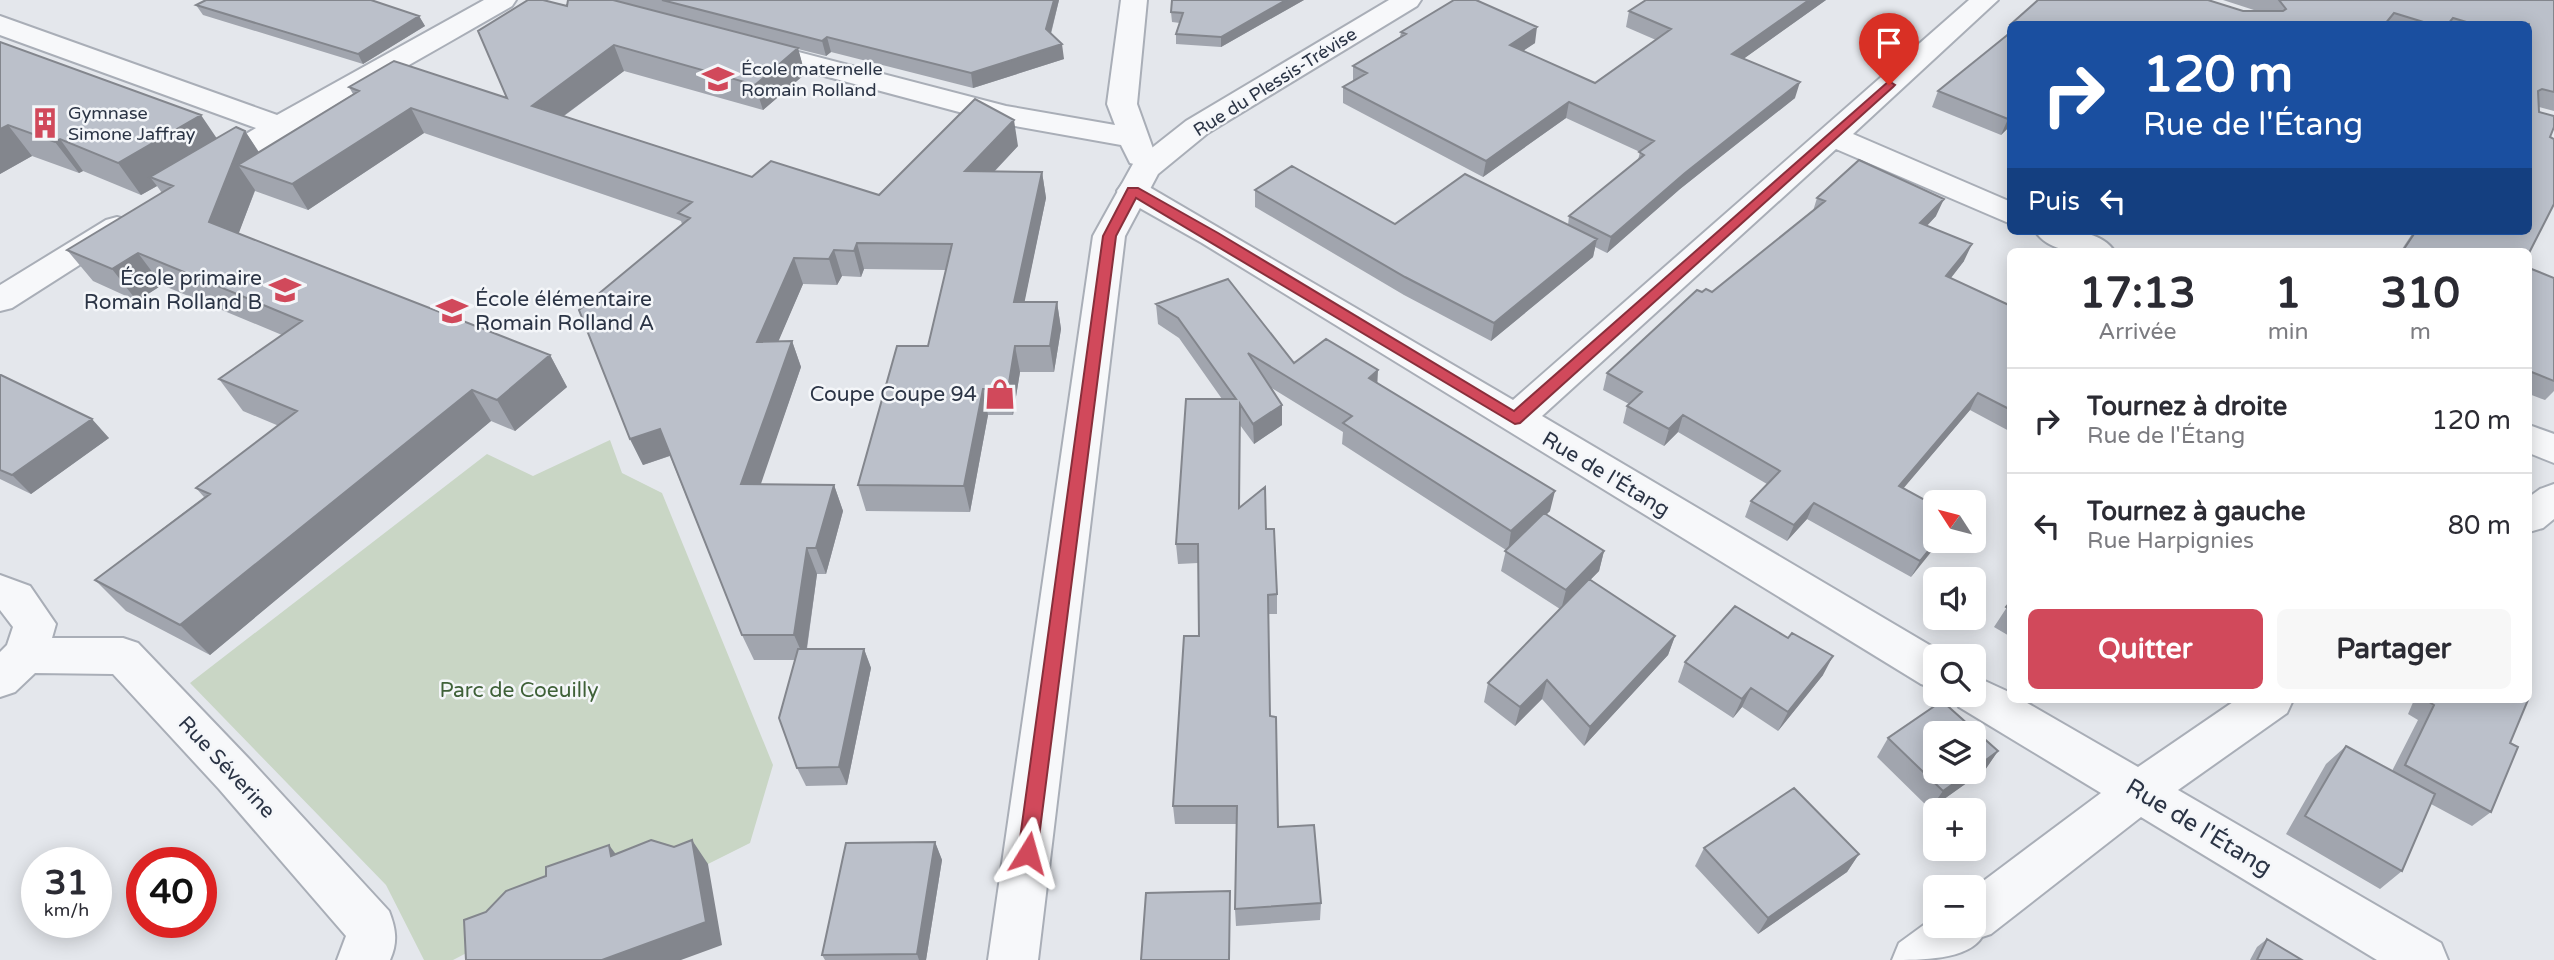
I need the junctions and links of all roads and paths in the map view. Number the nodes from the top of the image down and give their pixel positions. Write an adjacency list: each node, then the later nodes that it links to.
1 (503, 0): 7 (street)
2 (1134, 0): 9 (street)
3 (1408, 0): 9 (street, Rue du Plessis-Trévise)
4 (1985, 0): 8 (street)
5 (0, 24): 7 (street)
6 (724, 41): 9 (street, Rue de l'Étang)
7 (279, 126): 10 (street)
8 (1831, 136): 12 (street); 16 (street)
9 (1138, 166): 16 (street, Rue de l'Étang); 30 (street)
10 (189, 182)
11 (143, 211): 15 (street)
12 (2007, 212)
13 (2060, 235): 14 (street)
14 (2090, 248)
15 (0, 300)
16 (1515, 419): 22 (street, Rue de l'Étang)
17 (2532, 439): 18 (street)
18 (2554, 449)
19 (2554, 499): 20 (street)
20 (2532, 515)
21 (0, 591): 23 (street)
22 (1923, 663)
23 (12, 667): 29 (street, Rue Séverine)
24 (1986, 701): 26 (street, Rue de l'Étang)
25 (2268, 703): 26 (street)
26 (2140, 791): 27 (street); 32 (street, Rue de l'Étang)
27 (1986, 908)
28 (1946, 938): 31 (street)
29 (362, 960)
30 (1013, 960)
31 (1917, 960)
32 (2423, 960)

